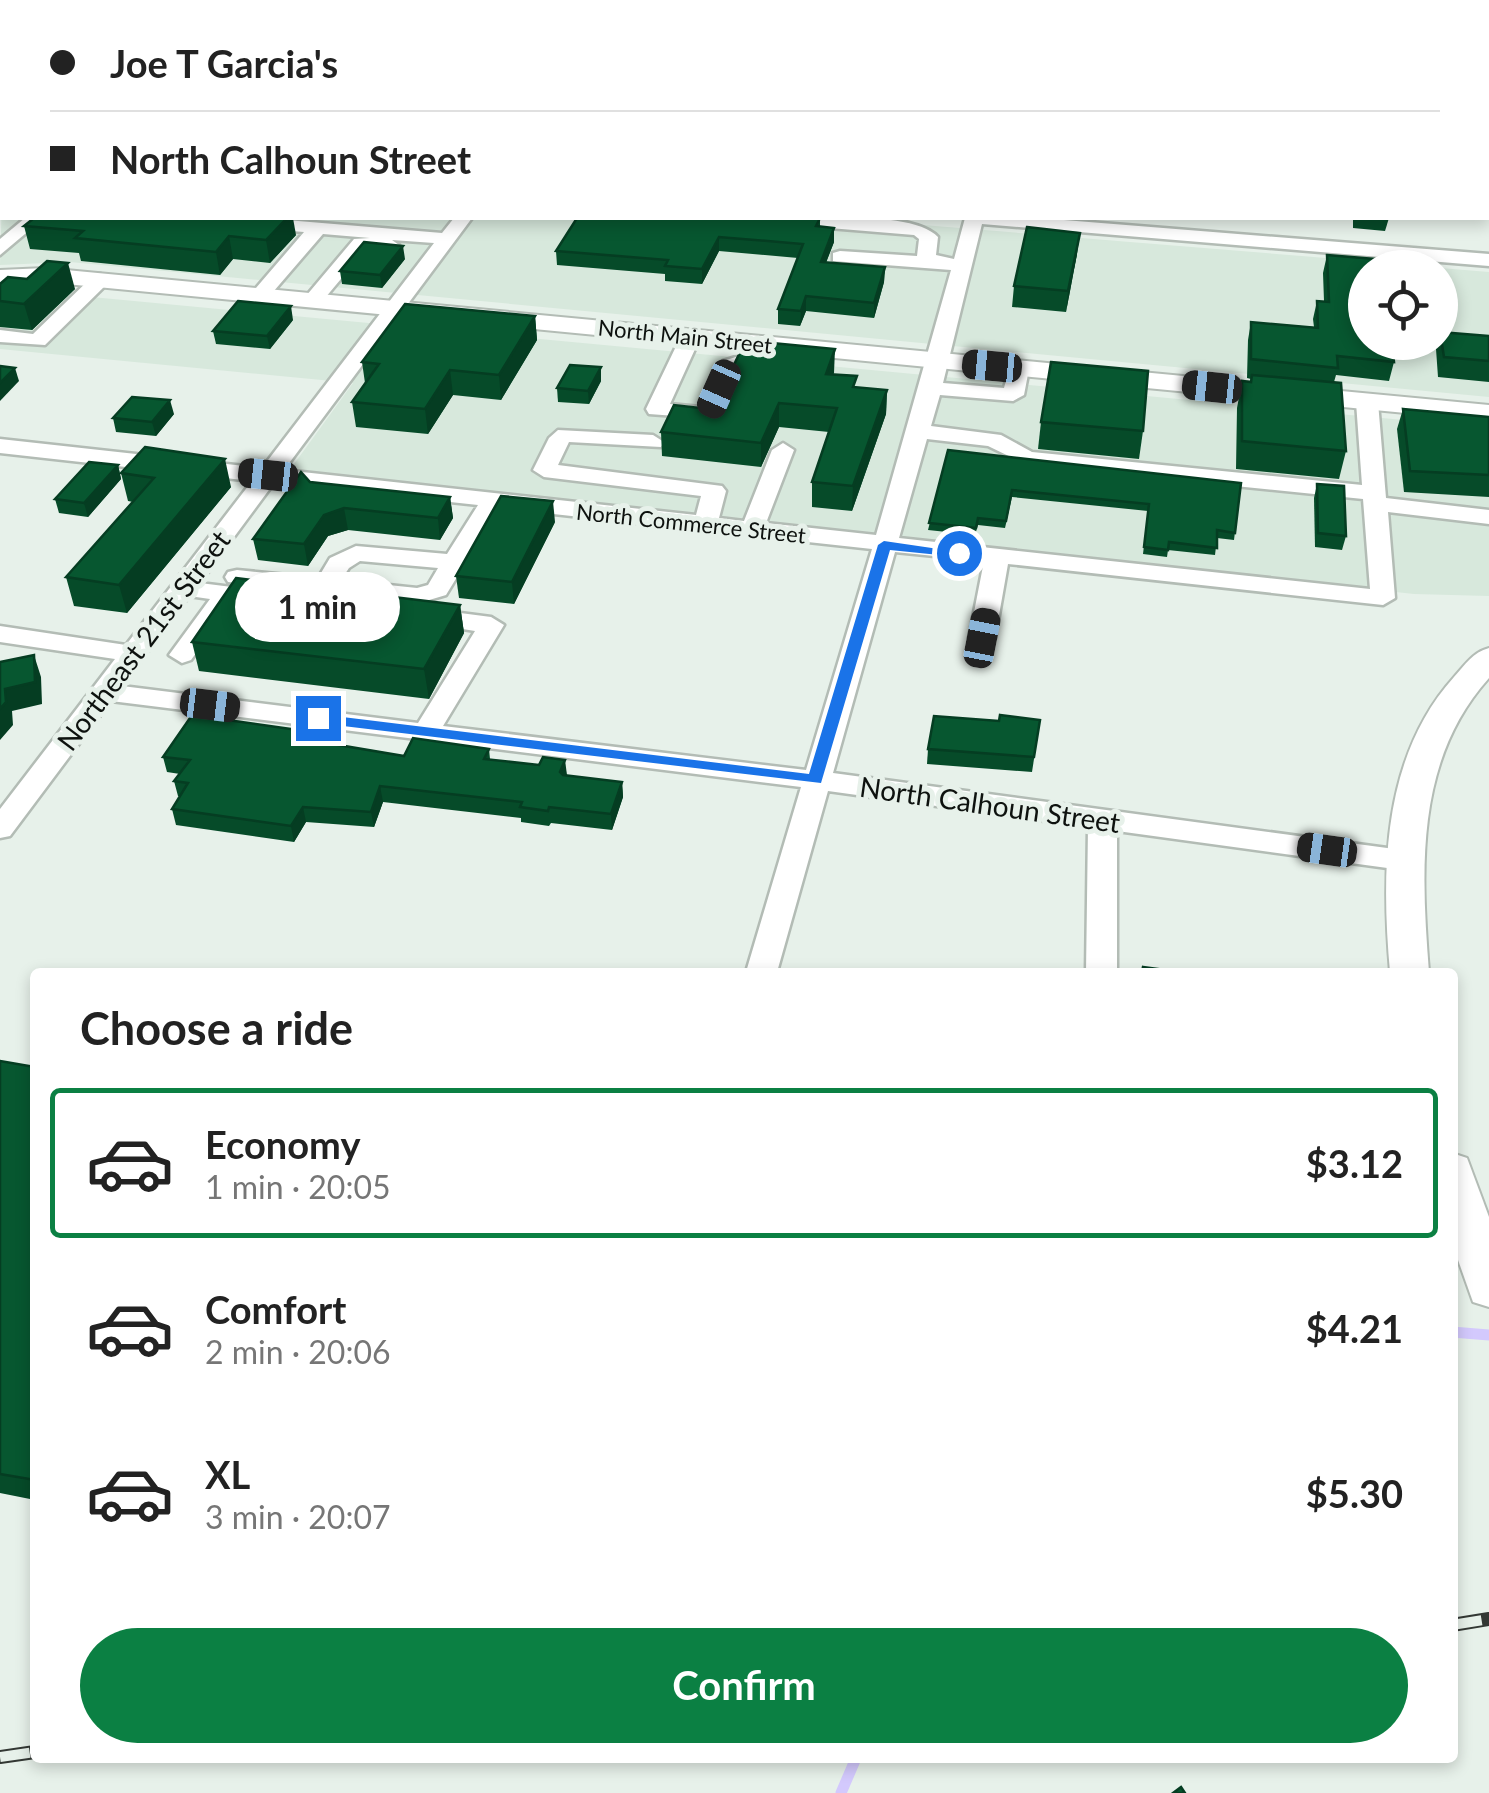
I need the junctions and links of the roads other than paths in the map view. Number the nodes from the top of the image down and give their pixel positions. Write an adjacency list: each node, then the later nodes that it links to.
1 (33, 220): 9 (street)
2 (226, 220): 7 (street)
3 (461, 220): 8 (street, Northeast 21st Street)
4 (847, 220): 12 (street)
5 (975, 220): 13 (street)
6 (1000, 220): 11 (street)
7 (318, 228): 8 (street); 16 (street)
8 (442, 244): 17 (street); 18 (street, Northeast 21st Street)
9 (0, 249)
10 (840, 256): 12 (street)
11 (1489, 260)
12 (930, 262): 13 (street)
13 (961, 266): 22 (street)
14 (100, 280): 15 (main road, North Main Street); 16 (main road, North Main Street); 19 (street)
15 (5, 281)
16 (260, 295): 17 (main road, North Main Street)
17 (312, 300): 18 (main road, North Main Street)
18 (394, 307): 20 (main road, North Main Street); 32 (street, Northeast 21st Street)
19 (0, 336)
20 (691, 336): 21 (main road, North Main Street); 21 (street)
21 (755, 343): 22 (main road, North Main Street)
22 (936, 360): 23 (main road, North Main Street); 24 (street)
23 (1019, 368): 24 (street); 25 (main road, North Main Street)
24 (931, 388): 27 (street)
25 (1367, 402): 26 (main road, North Main Street); 33 (street)
26 (1489, 413)
27 (918, 431): 33 (street); 39 (street)
28 (653, 442): 31 (street)
29 (0, 446): 32 (street, North Commerce Street)
30 (783, 450): 38 (street)
31 (552, 473): 35 (street); 37 (street)
32 (268, 475): 34 (street, North Commerce Street); 42 (street, Northeast 21st Street)
33 (1375, 499): 36 (street); 40 (street, North Commerce Street)
34 (492, 501): 35 (street, North Commerce Street); 41 (street)
35 (529, 505): 37 (street, North Commerce Street)
36 (1489, 516)
37 (706, 525): 38 (street, North Commerce Street)
38 (752, 530): 39 (street, North Commerce Street)
39 (884, 545): 40 (street, North Commerce Street); 52 (street)
40 (997, 557): 46 (street)
41 (454, 562): 43 (street); 43 (street)
42 (187, 580): 43 (street); 44 (street); 47 (street, Northeast 21st Street)
43 (326, 586)
44 (227, 593): 48 (street); 51 (street)
45 (0, 634): 47 (street)
46 (982, 638)
47 (131, 654): 50 (street, Northeast 21st Street)
48 (182, 655)
49 (1489, 658): 55 (main road)
50 (102, 692): 51 (street, North Calhoun Street); 54 (street, Northeast 21st Street)
51 (426, 732): 52 (street, North Calhoun Street)
52 (815, 780): 53 (street, North Calhoun Street); 56 (street)
53 (1103, 819): 55 (street, North Calhoun Street); 57 (street)
54 (0, 829)
55 (1402, 860): 58 (main road)
56 (762, 968)
57 (1101, 968)
58 (1408, 968)
59 (1458, 1188): 60 (main road)
60 (1489, 1288)

